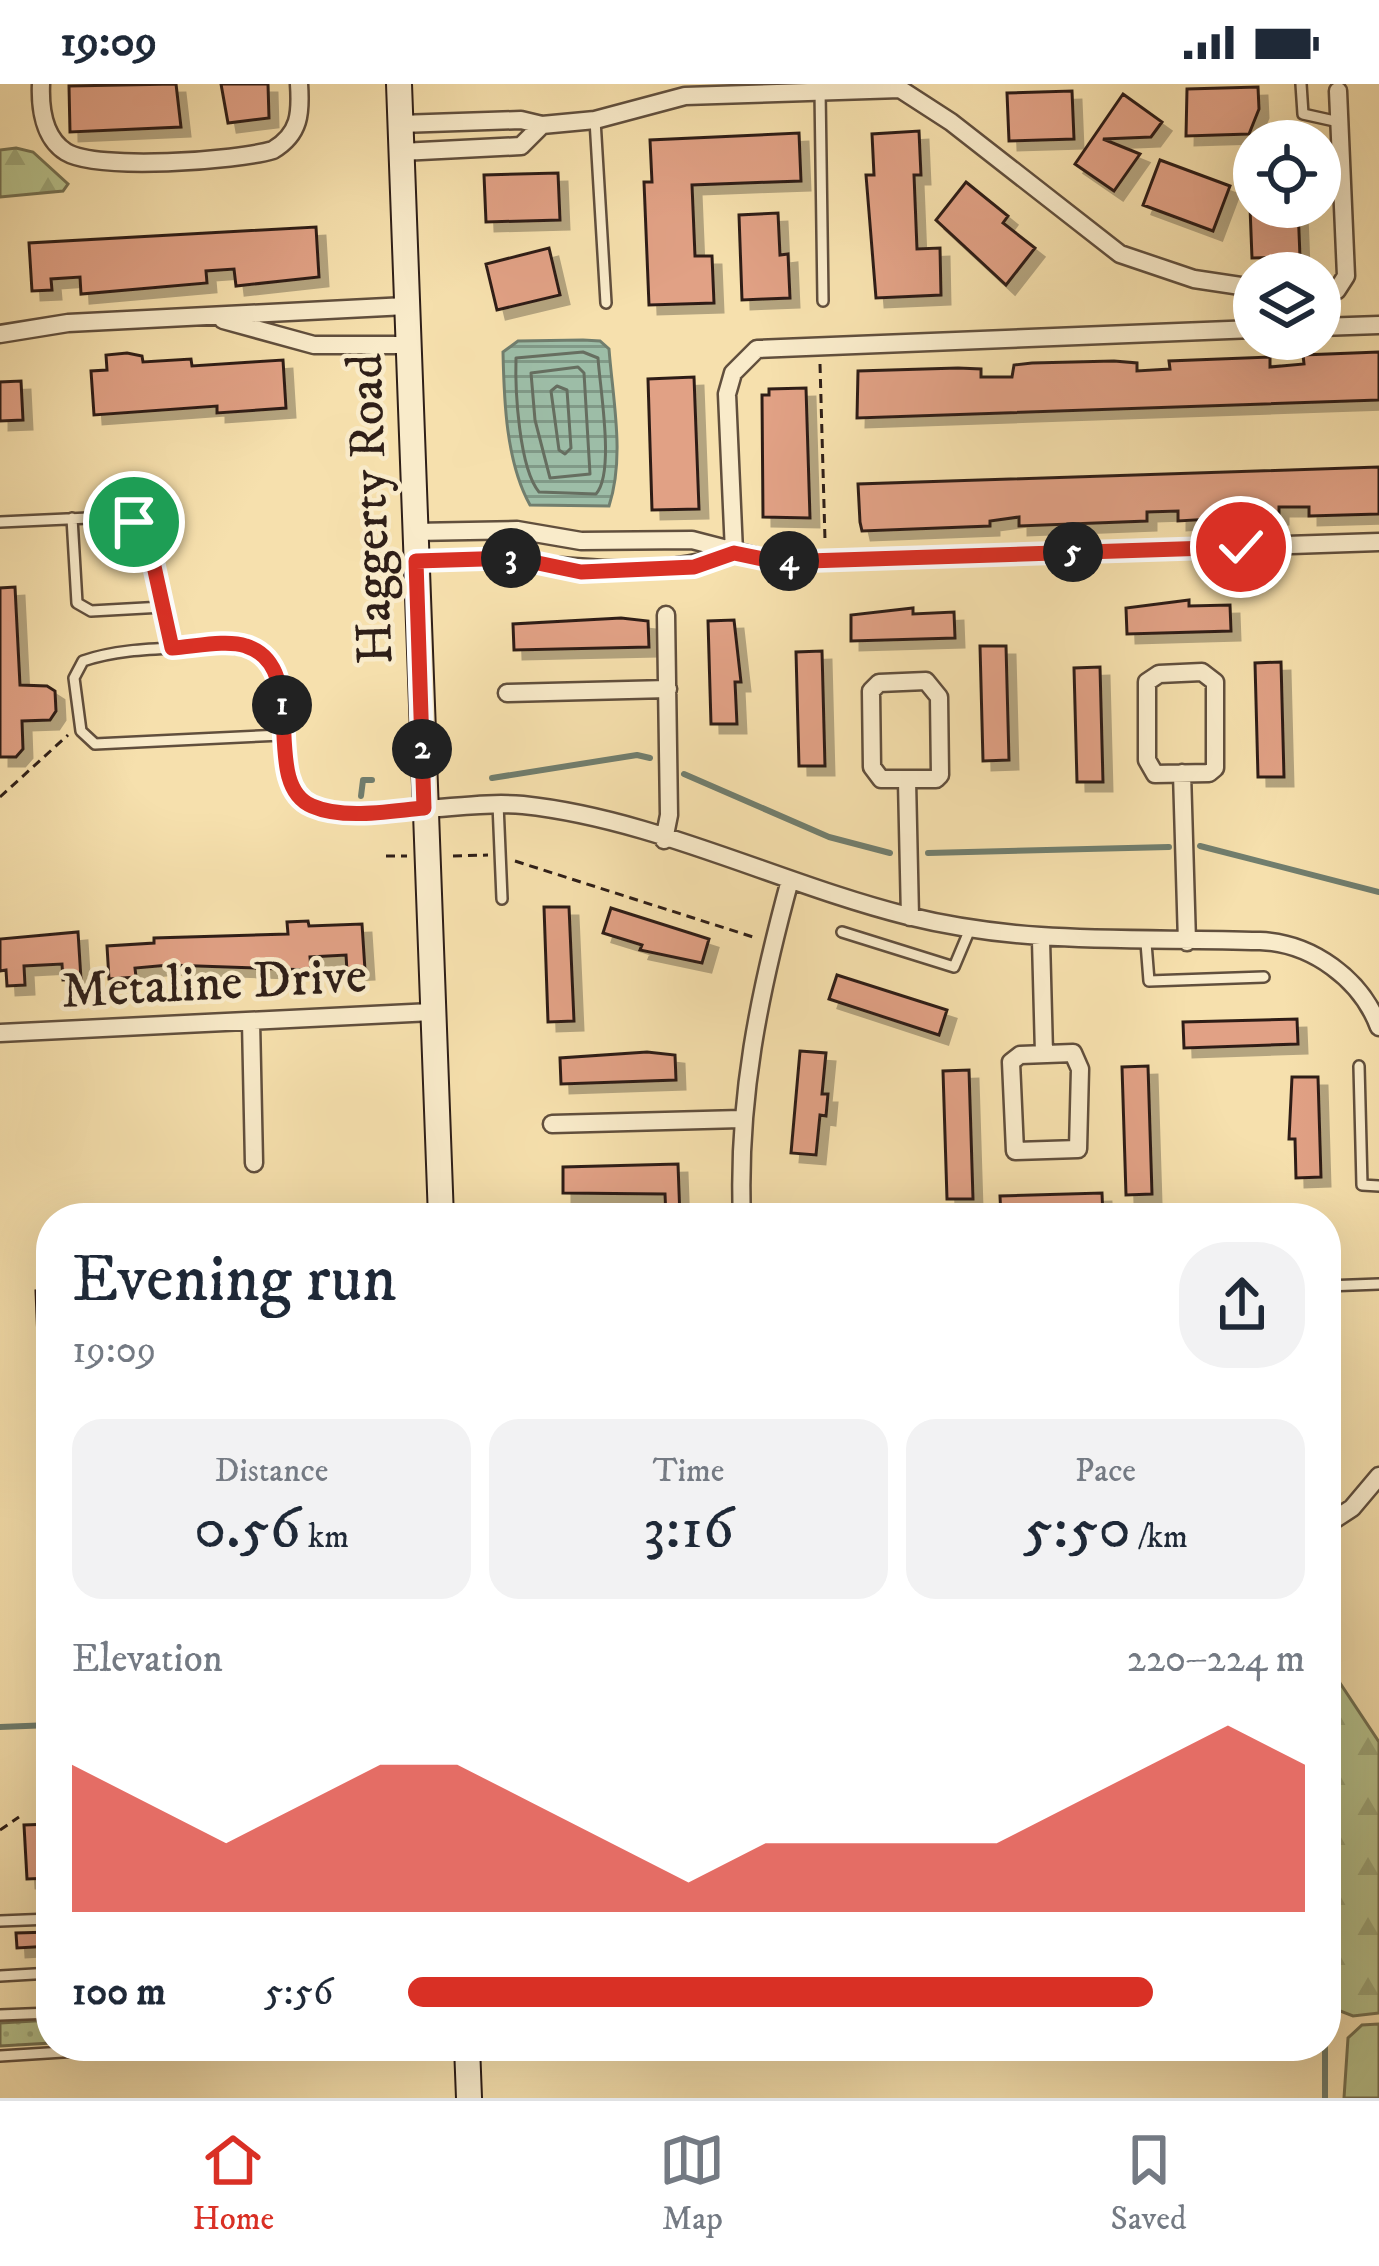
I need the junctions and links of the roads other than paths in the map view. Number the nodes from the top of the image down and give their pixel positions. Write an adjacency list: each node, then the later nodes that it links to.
1 (41, 84): 2 (street)
2 (299, 84)
3 (399, 84): 10 (main road, Haggerty Road)
4 (1301, 84): 8 (lane)
5 (820, 90): 7 (street); 15 (street); 16 (lane)
6 (1338, 91): 9 (street)
7 (595, 120): 11 (street); 17 (lane)
8 (1330, 120)
9 (1339, 120)
10 (400, 124): 11 (street); 12 (main road, Haggerty Road)
11 (542, 125): 12 (street)
12 (401, 152): 18 (main road, Haggerty Road)
13 (1341, 166): 14 (street)
14 (1341, 284)
15 (1233, 285)
16 (823, 301)
17 (606, 303)
18 (406, 305): 19 (street); 24 (main road, Haggerty Road)
19 (216, 318): 23 (street); 24 (street)
20 (1379, 325): 21 (street)
21 (1341, 326)
22 (1233, 330): 29 (street)
23 (0, 334)
24 (408, 345): 27 (main road, Haggerty Road)
25 (72, 518): 26 (lane); 31 (lane); 31 (lane)
26 (0, 522)
27 (414, 532): 29 (street); 30 (main road, Haggerty Road)
28 (1379, 542): 29 (street)
29 (734, 553): 30 (street)
30 (416, 561): 40 (main road, Haggerty Road)
31 (163, 607): 33 (lane)
32 (666, 614): 34 (street)
33 (172, 648): 36 (lane); 36 (lane)
34 (668, 689): 35 (street); 41 (street)
35 (507, 693)
36 (282, 734): 40 (lane)
37 (1182, 773): 37 (street); 48 (street)
38 (907, 782): 38 (street); 44 (street)
39 (498, 804): 40 (street); 41 (street); 43 (lane)
40 (424, 808): 51 (main road, Haggerty Road)
41 (664, 840): 42 (street)
42 (790, 880): 44 (street); 57 (street)
43 (502, 899)
44 (910, 916): 45 (street)
45 (970, 929): 46 (lane); 47 (street)
46 (842, 932)
47 (1041, 940): 49 (street); 55 (street)
48 (1187, 942): 49 (street); 53 (street)
49 (1146, 943): 50 (lane)
50 (1264, 977)
51 (432, 1012): 52 (street, Metaline Drive); 61 (main road, Haggerty Road)
52 (251, 1022): 54 (street, Metaline Drive); 59 (street)
53 (1379, 1027)
54 (0, 1033)
55 (1044, 1053): 55 (street)
56 (1359, 1066): 60 (lane)
57 (741, 1119): 58 (street); 62 (street)
58 (552, 1124)
59 (254, 1163)
60 (1379, 1186)
61 (440, 1203)
62 (742, 1203)
63 (1379, 1285): 64 (lane)
64 (1341, 1286)
65 (1379, 1477): 66 (street)
66 (1341, 1515)
67 (36, 1920): 68 (lane)
68 (0, 1921)
69 (36, 1974): 70 (lane)
70 (0, 1976)
71 (36, 2014): 72 (lane)
72 (0, 2015)
73 (36, 2054): 74 (lane)
74 (0, 2056)
75 (468, 2061): 76 (main road)
76 (469, 2098)

